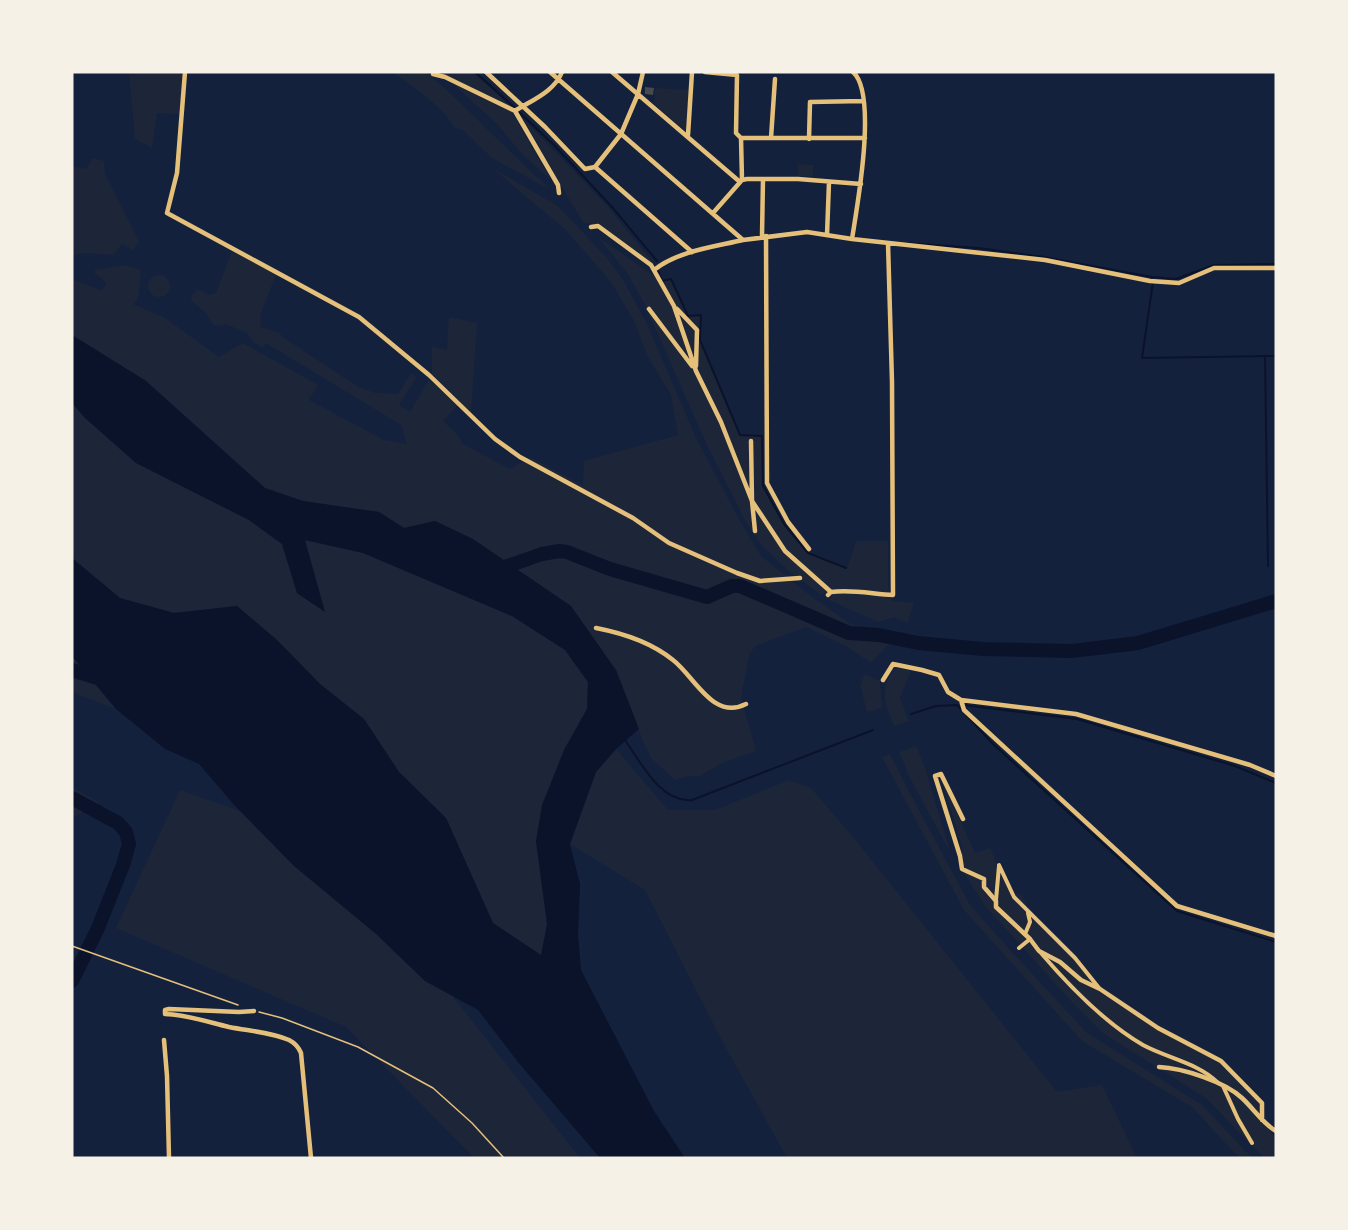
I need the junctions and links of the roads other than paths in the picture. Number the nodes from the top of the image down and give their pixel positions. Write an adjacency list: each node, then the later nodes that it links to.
1 (185, 72): 47 (street)
2 (486, 72): 16 (street)
3 (550, 72): 12 (street)
4 (562, 72): 12 (street)
5 (612, 72): 14 (street)
6 (643, 72): 14 (street)
7 (692, 72): 19 (street)
8 (705, 72): 9 (street)
9 (712, 72): 20 (street)
10 (853, 72): 15 (street)
11 (433, 74): 17 (street)
12 (559, 79): 16 (street); 18 (street)
13 (775, 79): 21 (street)
14 (638, 94): 18 (street); 19 (street)
15 (863, 101): 22 (street); 23 (street)
16 (523, 106): 17 (street); 24 (street)
17 (515, 111): 29 (street)
18 (621, 134): 24 (street); 30 (street)
19 (688, 135): 26 (street)
20 (741, 138): 21 (street); 26 (street)
21 (771, 138): 23 (street)
22 (865, 138): 23 (street); 28 (street)
23 (809, 139)
24 (595, 167): 37 (street)
25 (763, 179): 26 (street); 27 (street); 33 (street)
26 (741, 181): 30 (street)
27 (829, 182): 28 (street); 32 (street)
28 (861, 184): 34 (street)
29 (559, 193)
30 (713, 213): 35 (street)
31 (591, 227): 39 (street)
32 (827, 235): 33 (street); 34 (street)
33 (764, 236): 35 (street); 46 (street)
34 (852, 239): 36 (street)
35 (743, 240): 37 (street)
36 (888, 243): 38 (street); 44 (street)
37 (692, 252): 39 (street)
38 (1276, 268)
39 (654, 270): 40 (street)
40 (674, 306): 42 (street); 42 (street)
41 (649, 309): 42 (street)
42 (696, 371): 44 (street)
43 (752, 441): 44 (street)
44 (752, 501): 45 (street)
45 (754, 531)
46 (809, 549)
47 (800, 578)
48 (596, 628): 51 (street)
49 (883, 680): 50 (street)
50 (961, 700): 52 (street); 57 (street)
51 (746, 704)
52 (1276, 776)
53 (963, 819): 54 (street)
54 (996, 901): 55 (street); 56 (street)
55 (1028, 911): 56 (street); 61 (street)
56 (1024, 935): 58 (street)
57 (1276, 936)
58 (1030, 939): 59 (street); 60 (street)
59 (1019, 948)
60 (1039, 951): 61 (street); 65 (street)
61 (1100, 989): 66 (street)
62 (254, 1011): 70 (street)
63 (164, 1040): 69 (street)
64 (1159, 1067): 65 (street)
65 (1220, 1084): 66 (street); 68 (street)
66 (1262, 1119): 67 (street)
67 (1276, 1131)
68 (1252, 1143)
69 (169, 1158)
70 (311, 1158)

